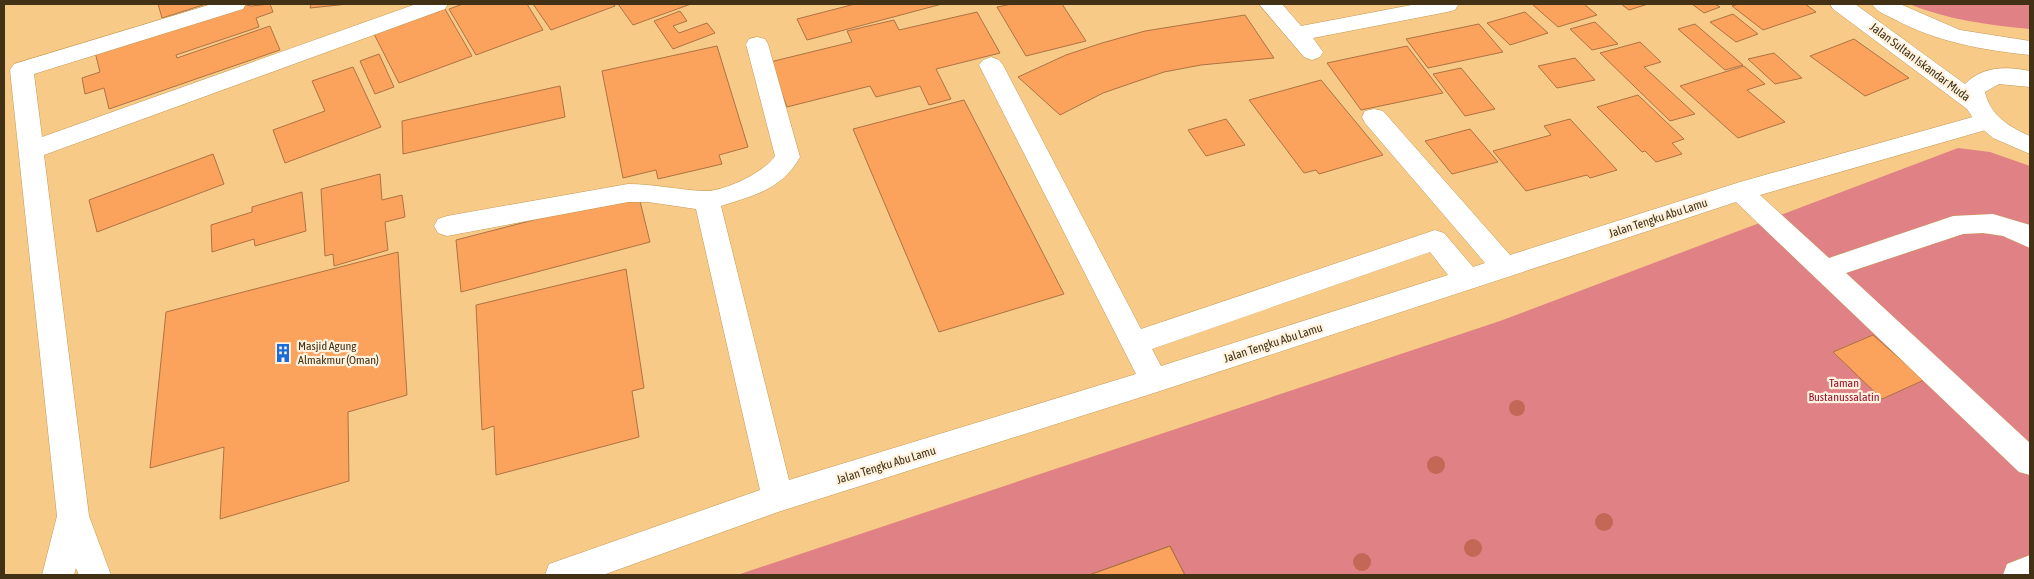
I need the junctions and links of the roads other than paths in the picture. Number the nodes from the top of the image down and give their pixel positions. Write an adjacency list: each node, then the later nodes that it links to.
1 (235, 4): 12 (main road)
2 (437, 4): 17 (main road)
3 (1270, 4): 7 (main road)
4 (1841, 4): 14 (main road, Jalan Sultan Iskandar Muda)
5 (1883, 4): 9 (main road, Jalan Sultan Iskandar Muda)
6 (1447, 5): 7 (main road)
7 (1296, 34): 10 (main road)
8 (757, 44): 19 (main road)
9 (2030, 48)
10 (1312, 52)
11 (990, 65): 25 (main road)
12 (13, 72): 17 (main road)
13 (2030, 79): 14 (main road)
14 (1981, 112): 16 (main road, Jalan Sultan Iskandar Muda); 18 (main road, Jalan Tengku Abu Lamu)
15 (1374, 117): 22 (main road)
16 (2030, 146)
17 (31, 150): 29 (main road)
18 (1740, 191): 22 (main road, Jalan Tengku Abu Lamu); 23 (main road)
19 (707, 201): 20 (main road); 28 (main road)
20 (447, 226)
21 (2030, 238): 23 (main road)
22 (1505, 267): 24 (main road, Jalan Tengku Abu Lamu)
23 (1825, 270): 27 (main road)
24 (1468, 279): 25 (main road); 26 (main road, Jalan Tengku Abu Lamu)
25 (1134, 343): 26 (main road)
26 (1154, 381): 28 (main road, Jalan Tengku Abu Lamu)
27 (2030, 462)
28 (778, 498): 33 (main road, Jalan Tengku Abu Lamu)
29 (73, 516): 31 (main road); 32 (main road)
30 (2030, 570): 34 (main road)
31 (58, 575)
32 (95, 575)
33 (562, 575)
34 (2019, 575)

